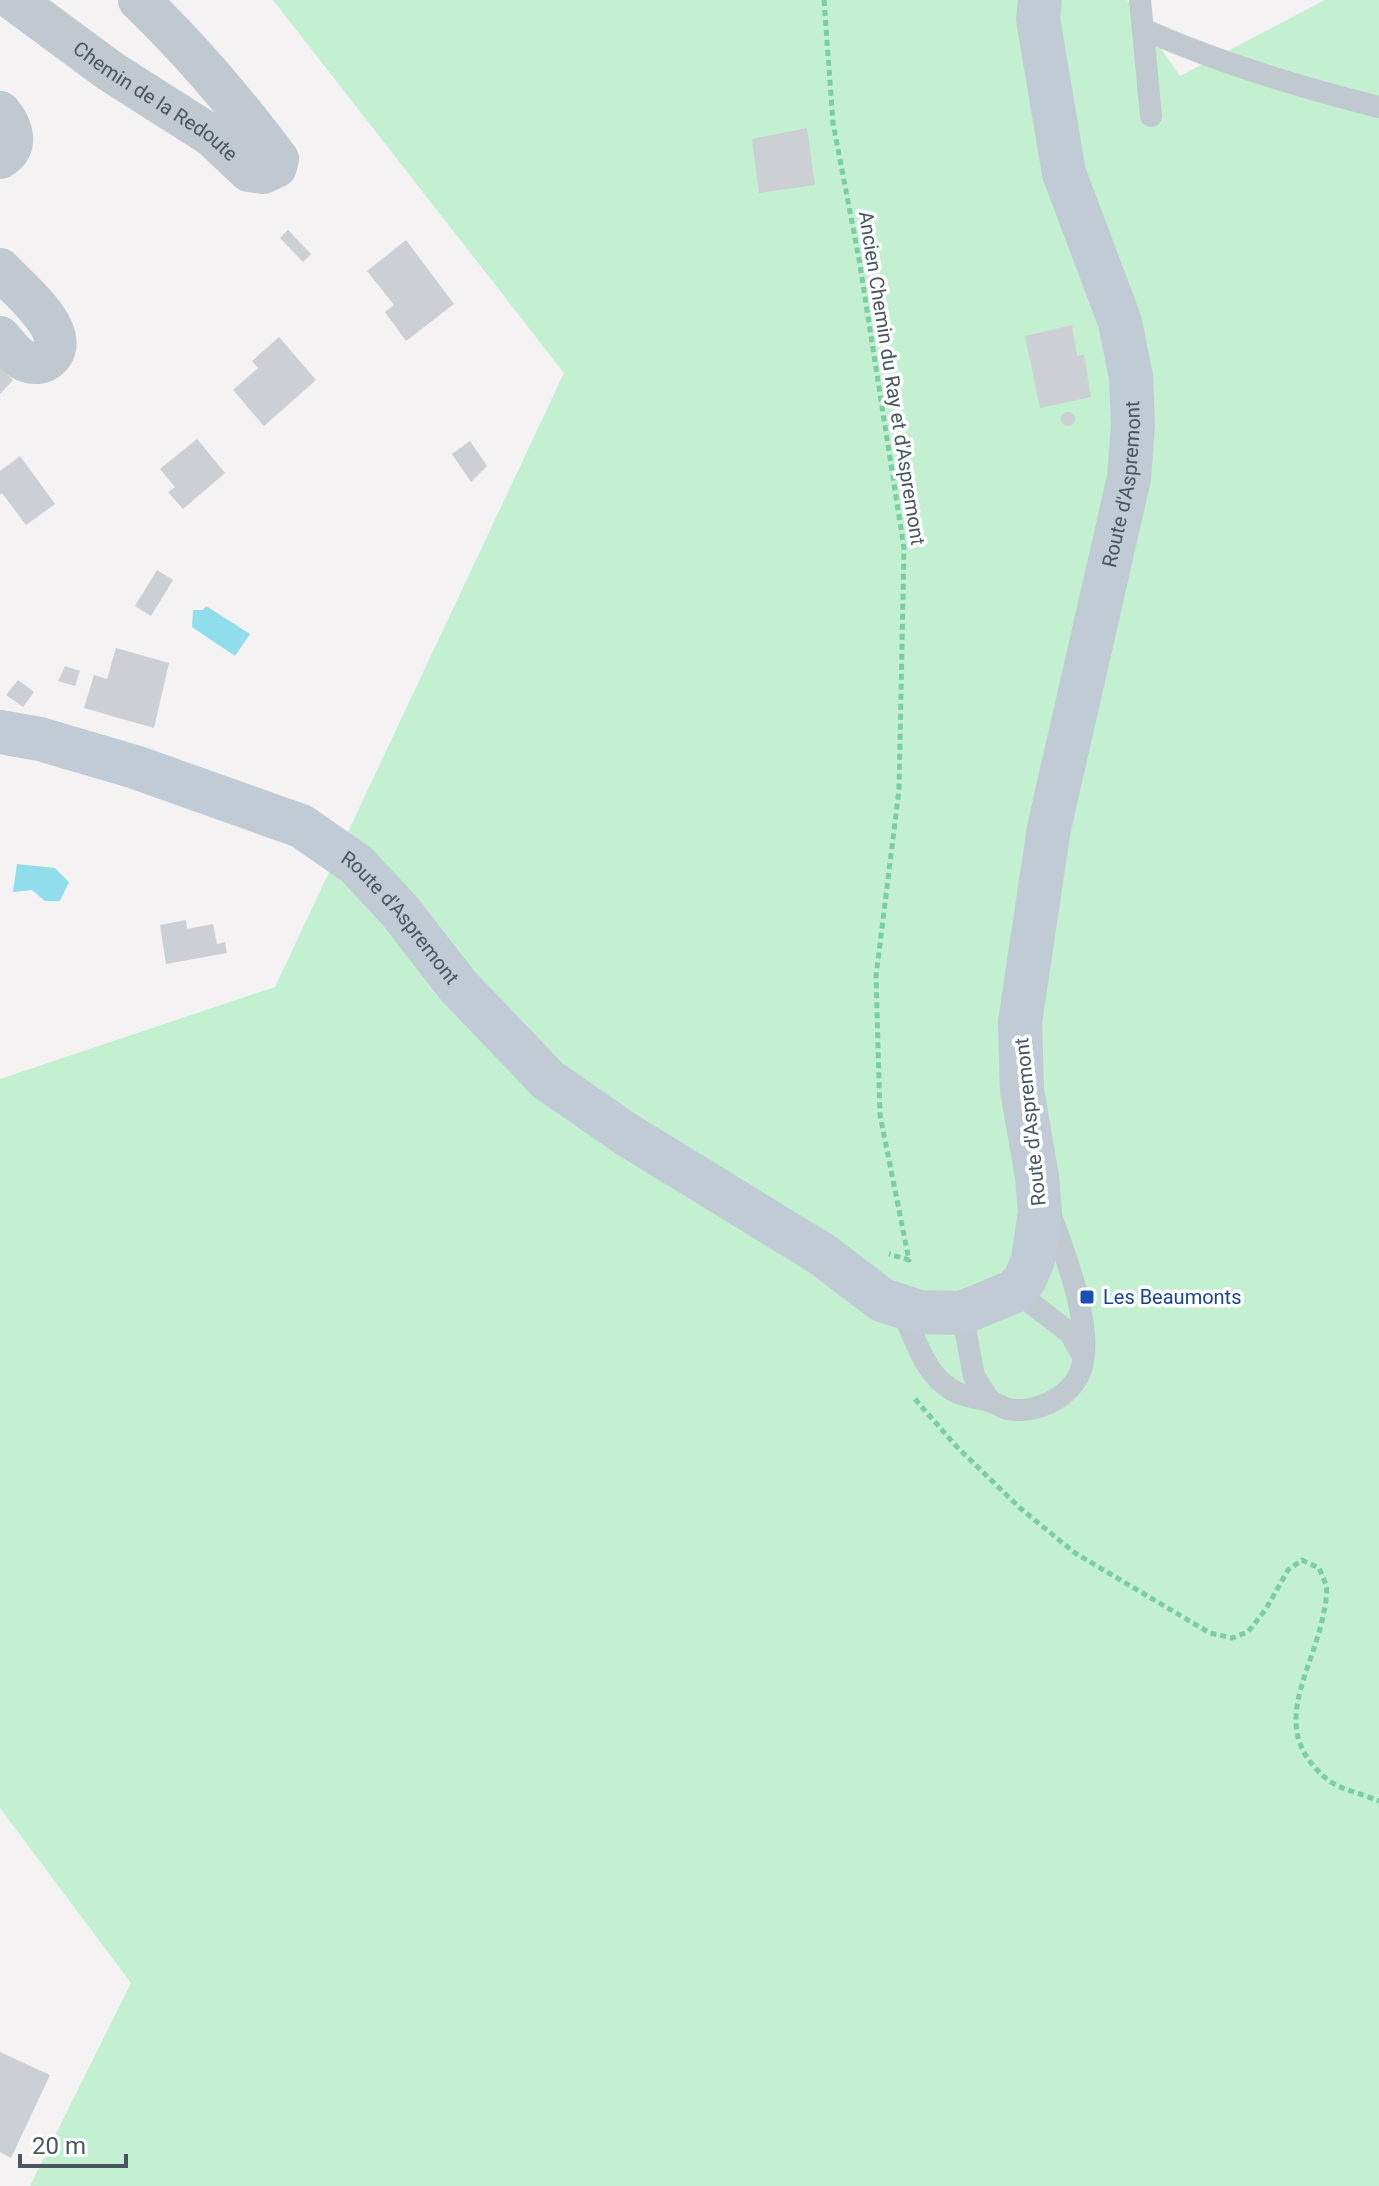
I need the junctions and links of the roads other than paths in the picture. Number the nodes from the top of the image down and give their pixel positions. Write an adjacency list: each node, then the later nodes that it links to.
1 (14, 0): 2 (street, Chemin de la Redoute)
2 (139, 0)
3 (1040, 0): 13 (street, Route d'Aspremont)
4 (1140, 0): 5 (lane)
5 (1143, 29): 6 (lane); 8 (lane)
6 (1379, 107)
7 (0, 112): 9 (street)
8 (1151, 116)
9 (0, 158)
10 (0, 269): 11 (street)
11 (0, 337)
12 (0, 732): 15 (street, Route d'Aspremont)
13 (1037, 1177): 14 (street, Route d'Aspremont); 17 (lane)
14 (1015, 1291): 16 (street, Route d'Aspremont); 17 (lane)
15 (901, 1308): 16 (street, Route d'Aspremont); 18 (lane)
16 (962, 1313): 18 (lane)
17 (1083, 1362): 18 (lane)
18 (989, 1400)

